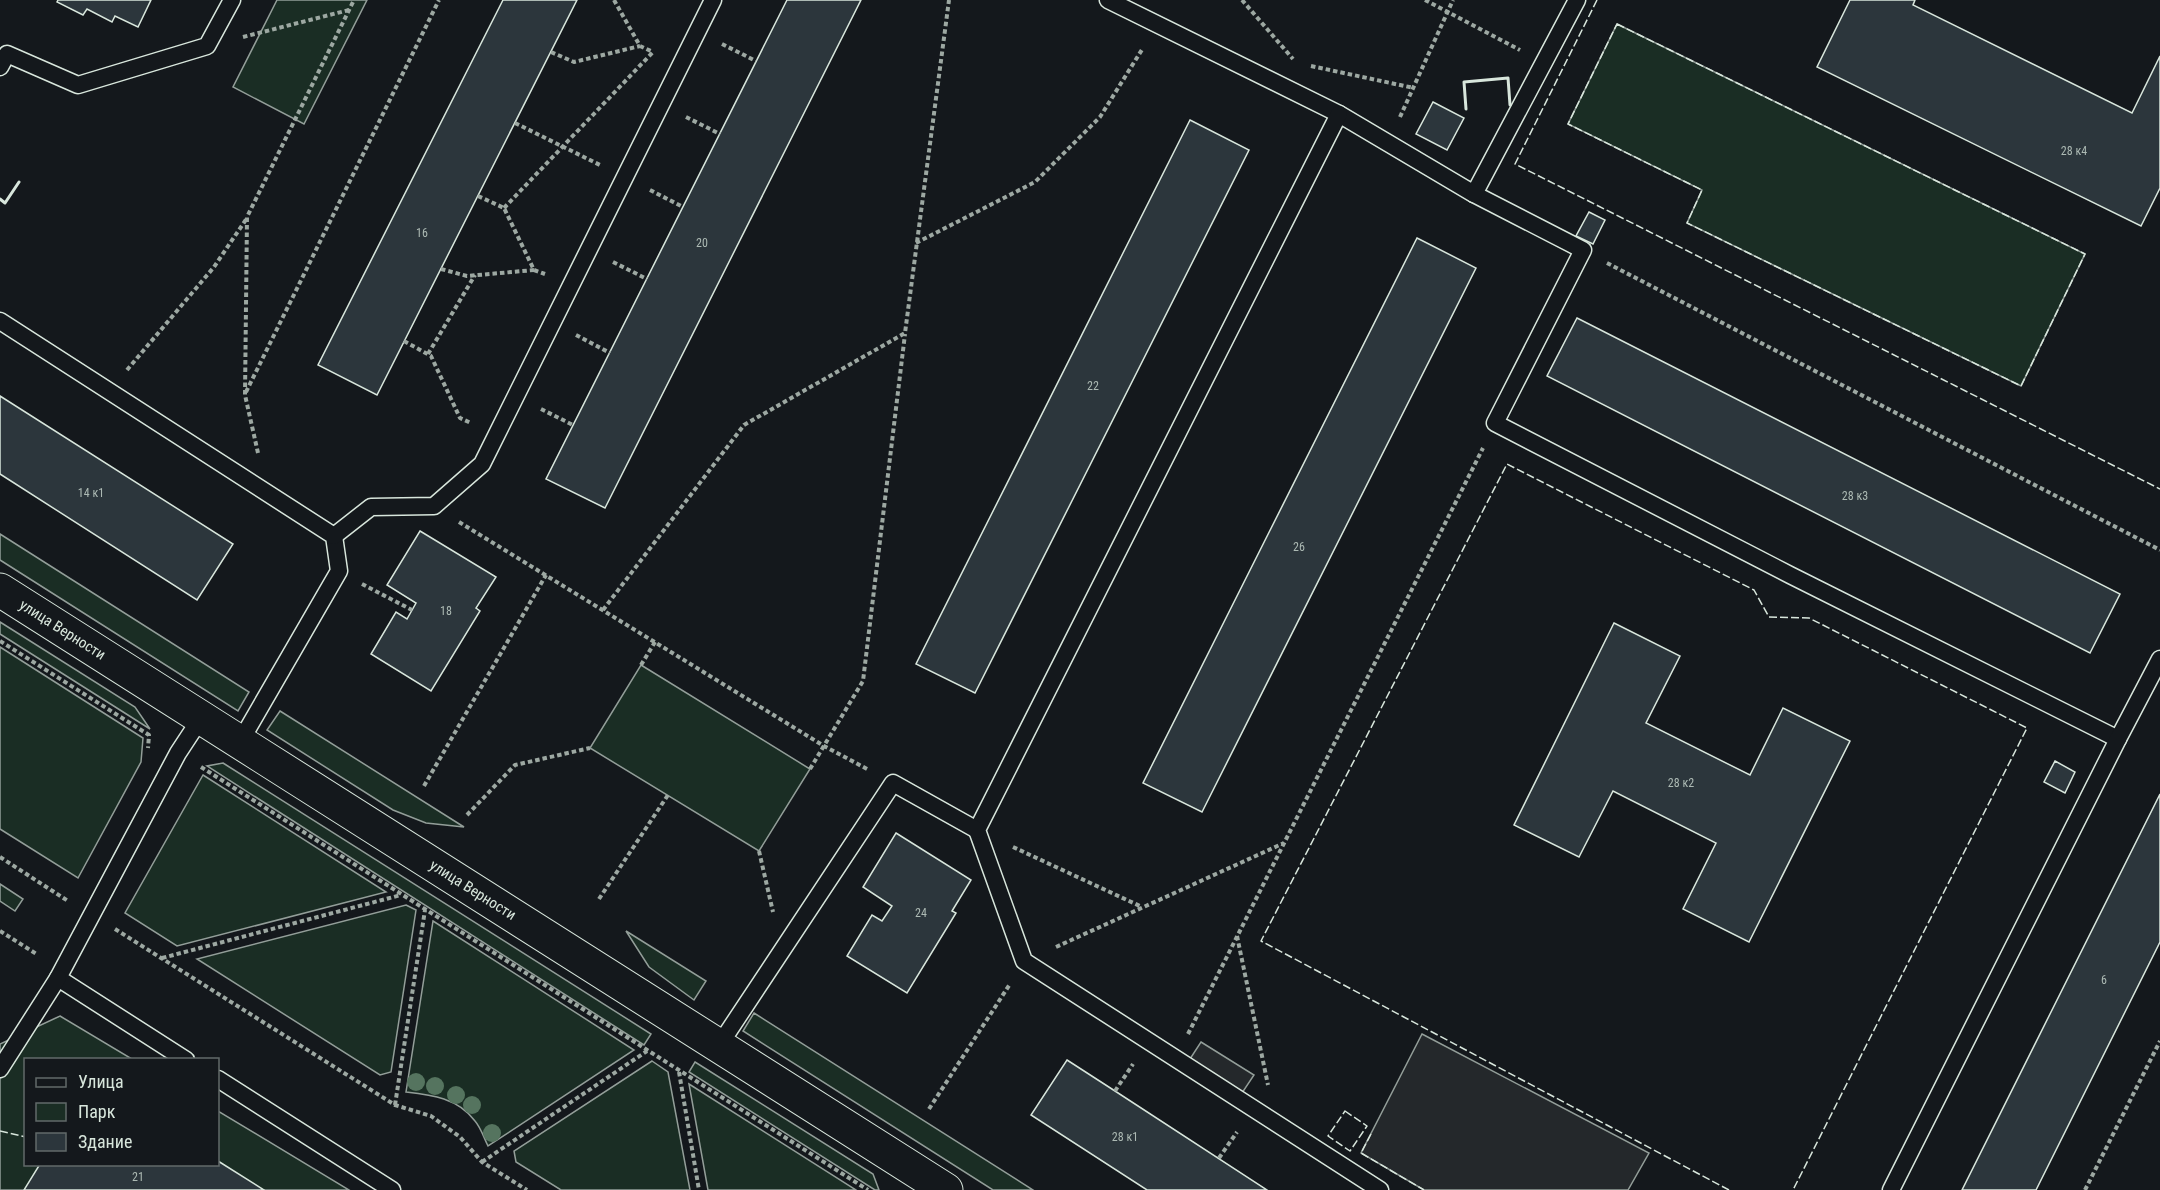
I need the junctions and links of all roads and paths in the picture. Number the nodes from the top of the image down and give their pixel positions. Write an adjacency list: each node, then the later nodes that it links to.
1 (232, 0): 16 (lane)
2 (354, 0): 12 (path)
3 (439, 0): 54 (path)
4 (614, 0): 17 (path)
5 (713, 0): 15 (lane)
6 (949, 0): 39 (path)
7 (1108, 0): 14 (lane)
8 (1242, 0): 20 (path)
9 (1425, 0): 13 (path)
10 (1453, 0): 13 (path)
11 (1577, 0): 22 (lane)
12 (349, 10): 16 (path); 38 (path)
13 (1448, 12): 22 (path); 26 (path)
14 (1158, 25): 28 (lane); 39 (path)
15 (697, 32): 21 (path); 23 (lane)
16 (207, 46): 25 (lane)
17 (640, 46): 18 (path); 19 (path)
18 (551, 52)
19 (653, 52): 23 (path); 32 (path)
20 (1287, 58)
21 (756, 61)
22 (1544, 63): 34 (lane)
23 (681, 64): 27 (lane)
24 (1310, 66): 26 (path)
25 (0, 67)
26 (1414, 88): 31 (path)
27 (661, 105): 30 (path); 33 (lane)
28 (1339, 114): 31 (lane); 85 (lane)
29 (515, 123): 32 (path)
30 (720, 134)
31 (1389, 142): 34 (lane)
32 (562, 147): 33 (path); 37 (path)
33 (624, 177): 36 (path); 40 (lane)
34 (1474, 194): 41 (lane)
35 (478, 196): 37 (path)
36 (683, 207)
37 (504, 208): 43 (path)
38 (247, 217): 53 (path); 54 (path)
39 (916, 243): 49 (path)
40 (588, 250): 45 (path); 46 (lane)
41 (1583, 250): 56 (lane); 62 (path)
42 (441, 269): 44 (path)
43 (534, 270): 44 (path); 46 (path)
44 (475, 275): 52 (path)
45 (647, 279)
46 (571, 284): 48 (lane)
47 (0, 321): 53 (lane)
48 (552, 323): 51 (path); 55 (lane)
49 (905, 333): 67 (path); 76 (path)
50 (404, 341): 52 (path)
51 (610, 353)
52 (427, 354): 58 (path)
53 (109, 392): 59 (lane)
54 (245, 395): 59 (path)
55 (516, 396): 57 (path); 58 (lane)
56 (1495, 423): 74 (lane); 86 (path)
57 (573, 425)
58 (496, 436): 60 (lane)
59 (267, 493): 61 (lane)
60 (434, 506): 61 (lane); 64 (path)
61 (334, 536): 63 (lane)
62 (2160, 550)
63 (339, 572): 66 (path); 75 (lane)
64 (546, 575): 67 (path); 82 (path)
65 (0, 590): 72 (street, улица Верности)
66 (412, 610)
67 (603, 610): 69 (path)
68 (0, 641): 73 (path)
69 (655, 642): 71 (path); 76 (path)
70 (2160, 659): 74 (lane)
71 (641, 665)
72 (201, 718): 75 (street, улица Верности); 78 (lane)
73 (148, 735): 78 (path); 79 (path)
74 (2118, 739): 121 (lane)
75 (240, 742): 102 (street, улица Верности)
76 (824, 746): 80 (path); 81 (path)
77 (590, 748): 84 (path)
78 (178, 753): 89 (path); 93 (lane)
79 (147, 755)
80 (810, 769)
81 (893, 783): 85 (lane); 96 (lane)
82 (424, 786)
83 (668, 795): 90 (path)
84 (467, 814)
85 (977, 830): 91 (path); 99 (lane)
86 (1284, 843): 91 (path); 95 (path)
87 (759, 851): 96 (path)
88 (0, 857): 93 (path)
89 (402, 895): 92 (path); 98 (path)
90 (599, 899)
91 (1143, 908): 99 (path)
92 (425, 910): 103 (path); 109 (path)
93 (92, 915): 98 (path); 100 (lane)
94 (0, 931): 97 (path)
95 (1237, 936): 105 (path); 111 (path)
96 (781, 950): 102 (lane)
97 (38, 955)
98 (161, 959): 109 (path)
99 (1024, 961): 105 (lane); 110 (path)
100 (58, 978): 104 (lane); 106 (lane)
101 (2160, 1041): 122 (path)
102 (718, 1047): 115 (street, улица Верности)
103 (646, 1051): 107 (path); 114 (path)
104 (184, 1058)
105 (1175, 1058): 111 (lane)
106 (3, 1059)
107 (678, 1071): 118 (path); 119 (path)
108 (219, 1080): 116 (lane)
109 (394, 1105): 114 (path)
110 (929, 1109)
111 (1276, 1123): 113 (lane)
112 (1341, 1144): 113 (lane)
113 (1330, 1158): 120 (lane)
114 (482, 1162): 117 (path)
115 (929, 1186)
116 (392, 1190)
117 (527, 1190)
118 (699, 1190)
119 (868, 1190)
120 (1380, 1190)
121 (1891, 1190)
122 (2085, 1190)

